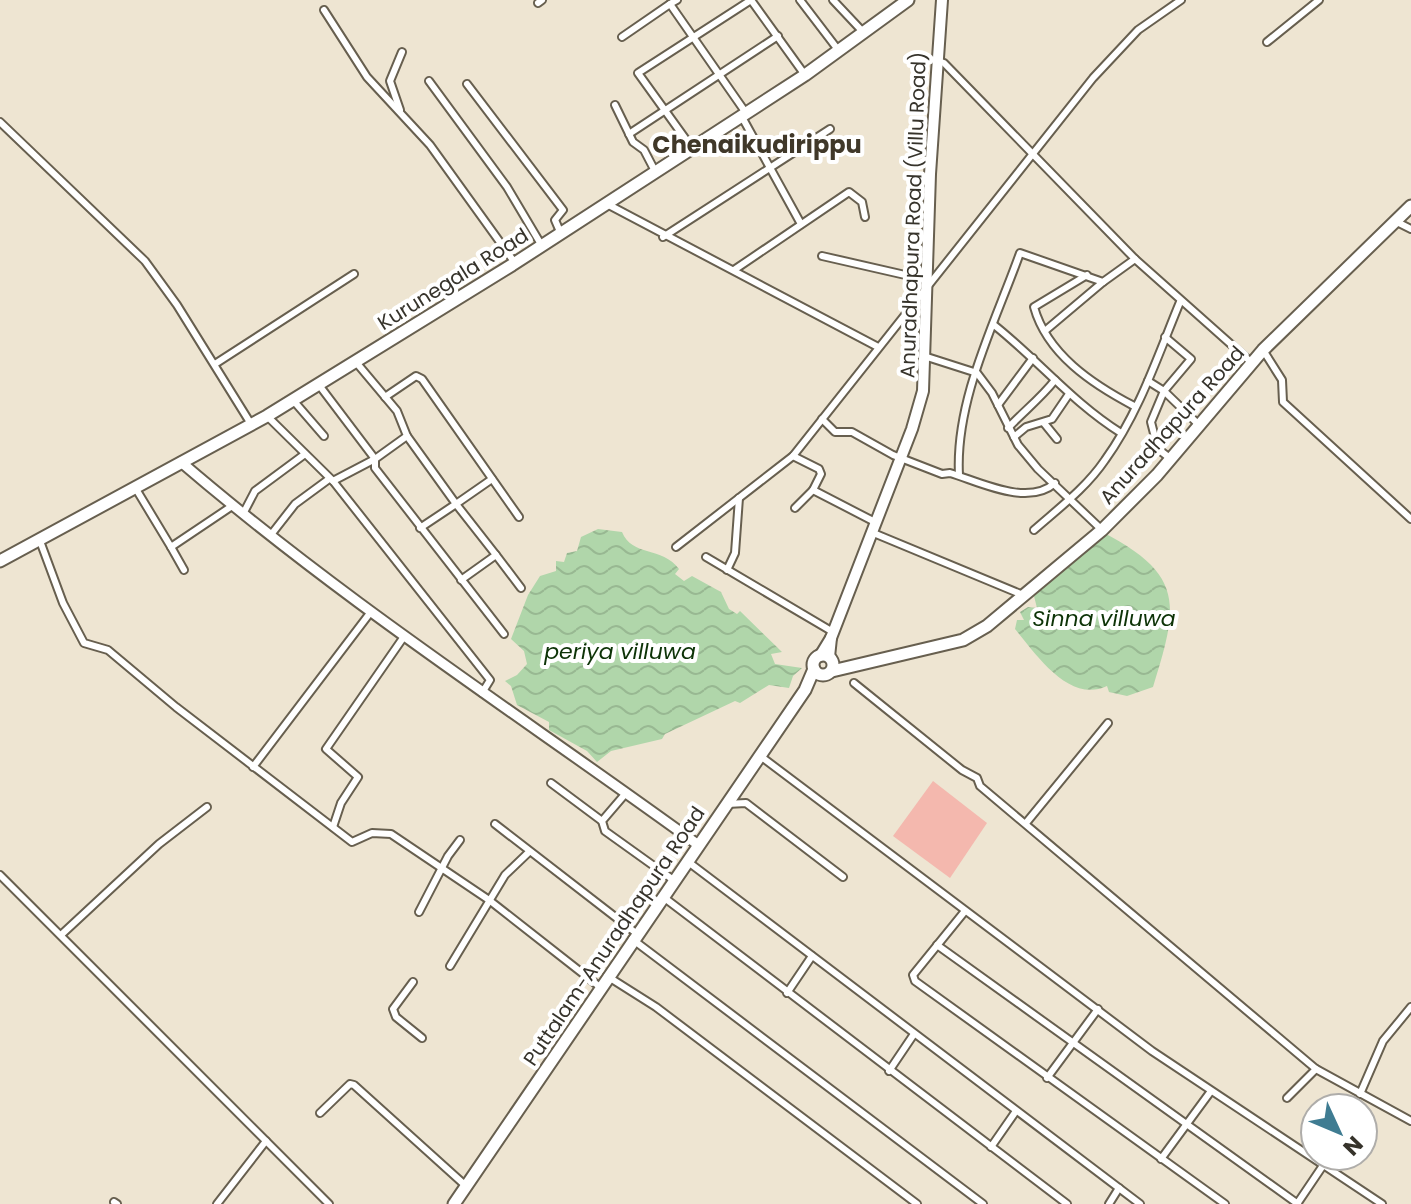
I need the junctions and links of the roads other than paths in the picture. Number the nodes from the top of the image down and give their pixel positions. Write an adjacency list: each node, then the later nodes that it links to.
1 (800, 0): 14 (street)
2 (833, 0): 9 (street)
3 (908, 0): 9 (highway, Kurunegala Road)
4 (939, 0): 16 (main road, Anuradhapura Road (Villu Road))
5 (1181, 0): 29 (street)
6 (1319, 0): 13 (street)
7 (673, 2): 11 (street); 12 (street)
8 (324, 10): 23 (street)
9 (864, 33): 14 (highway, Kurunegala Road)
10 (778, 36): 12 (street); 17 (street); 18 (street)
11 (622, 37)
12 (692, 37): 18 (street); 22 (street)
13 (1267, 42)
14 (840, 51): 17 (highway, Kurunegala Road)
15 (402, 52): 23 (street)
16 (938, 61): 29 (street); 48 (main road, Anuradhapura Road (Villu Road))
17 (805, 75): 24 (highway, Kurunegala Road)
18 (718, 76): 22 (street); 24 (street)
19 (429, 81): 40 (street)
20 (467, 84): 38 (street)
21 (615, 105): 27 (street)
22 (664, 109): 27 (street); 28 (street)
23 (400, 110): 43 (street)
24 (744, 115): 28 (highway, Kurunegala Road); 30 (street)
25 (0, 122): 59 (street)
26 (830, 129): 30 (street)
27 (629, 134): 31 (street)
28 (693, 150): 31 (highway, Kurunegala Road)
29 (1033, 155): 42 (street); 48 (street)
30 (768, 170): 36 (street); 39 (street)
31 (656, 173): 32 (highway, Kurunegala Road)
32 (607, 204): 38 (highway, Kurunegala Road); 39 (street)
33 (1411, 206): 35 (highway, Anuradhapura Road)
34 (865, 217): 36 (street)
35 (1396, 222): 37 (street); 54 (highway, Anuradhapura Road)
36 (801, 224): 44 (street)
37 (1411, 229)
38 (561, 234): 40 (highway, Kurunegala Road)
39 (663, 237): 44 (street)
40 (542, 246): 43 (highway, Kurunegala Road)
41 (822, 256): 48 (street)
42 (1135, 259): 47 (street); 49 (street)
43 (515, 263): 57 (highway, Kurunegala Road)
44 (734, 270): 53 (street)
45 (354, 274): 59 (street)
46 (1087, 275): 47 (street); 50 (street); 51 (street)
47 (1103, 282): 51 (street)
48 (927, 284): 53 (street); 55 (main road, Anuradhapura Road (Villu Road))
49 (1180, 302): 52 (street); 58 (street)
50 (994, 325): 56 (street); 60 (street)
51 (1046, 330): 69 (street)
52 (1165, 337): 62 (street); 64 (street)
53 (878, 347): 71 (street)
54 (1263, 350): 58 (highway, Anuradhapura Road); 100 (street)
55 (927, 357): 60 (street); 83 (main road, Anuradhapura Road (Villu Road))
56 (1033, 358): 61 (street); 68 (street)
57 (355, 361): 63 (highway, Kurunegala Road); 66 (street)
58 (1252, 363): 74 (highway, Anuradhapura Road)
59 (215, 364): 73 (street)
60 (977, 373): 68 (street); 87 (street)
61 (1055, 380): 65 (street); 75 (street)
62 (1148, 381): 64 (street); 69 (street)
63 (318, 384): 67 (highway, Kurunegala Road); 84 (street)
64 (1164, 391): 74 (street); 85 (street)
65 (1069, 394): 72 (street); 76 (street)
66 (385, 397): 78 (street); 88 (street)
67 (292, 399): 70 (highway, Kurunegala Road); 77 (street)
68 (998, 405): 75 (street)
69 (1134, 406): 76 (street)
70 (267, 416): 73 (highway, Kurunegala Road); 81 (street)
71 (822, 419): 82 (street); 83 (street)
72 (1044, 423): 79 (street); 80 (street)
73 (251, 424): 86 (highway, Kurunegala Road)
74 (1199, 425): 85 (highway, Anuradhapura Road)
75 (1008, 428): 79 (street)
76 (1121, 433): 94 (street)
77 (324, 436)
78 (407, 436): 84 (street); 95 (street)
79 (1014, 437): 90 (street)
80 (1057, 439)
81 (305, 454): 89 (street); 98 (street)
82 (793, 456): 92 (street); 93 (street)
83 (901, 457): 87 (street); 101 (main road, Anuradhapura Road (Villu Road))
84 (375, 459): 89 (street); 102 (street)
85 (1171, 459): 104 (highway, Anuradhapura Road)
86 (181, 462): 91 (highway, Kurunegala Road); 96 (street)
87 (959, 475): 90 (street)
88 (492, 479): 95 (street); 99 (street)
89 (331, 480): 105 (street); 123 (street)
90 (1055, 483): 94 (street)
91 (136, 489): 106 (highway, Kurunegala Road); 107 (street)
92 (813, 490): 97 (street); 101 (street)
93 (739, 498): 108 (street); 113 (street)
94 (1072, 498): 103 (street); 104 (street)
95 (456, 504): 102 (street); 109 (street)
96 (232, 506): 98 (street); 107 (street)
97 (795, 508)
98 (243, 514): 105 (street)
99 (519, 517)
100 (1411, 519)
101 (873, 527): 116 (street); 119 (main road, Anuradhapura Road (Villu Road))
102 (420, 528): 114 (street)
103 (1034, 530)
104 (1102, 530): 116 (highway, Anuradhapura Road)
105 (270, 536): 117 (street)
106 (40, 541): 111 (highway, Kurunegala Road); 126 (street)
107 (171, 547): 112 (street)
108 (676, 547)
109 (496, 555): 114 (street); 115 (street)
110 (706, 557): 113 (street)
111 (0, 561)
112 (184, 570)
113 (727, 570): 119 (street)
114 (461, 580): 118 (street)
115 (521, 588)
116 (1024, 595): 121 (highway, Anuradhapura Road)
117 (370, 613): 120 (street); 126 (street)
118 (504, 634)
119 (832, 635): 121 (main road, Anuradhapura Road (Villu Road))
120 (403, 638): 123 (street); 134 (street)
121 (825, 665): 125 (highway, Puttalam-Anuradhapura Road)
122 (854, 683): 132 (street)
123 (482, 693): 128 (street)
124 (1108, 723): 132 (street)
125 (759, 755): 129 (highway, Puttalam-Anuradhapura Road); 145 (street)
126 (253, 767): 134 (street)
127 (551, 783): 131 (street)
128 (626, 793): 131 (street); 136 (street)
129 (725, 804): 136 (highway, Puttalam-Anuradhapura Road); 141 (street)
130 (207, 807): 147 (street)
131 (602, 821): 142 (street)
132 (1026, 823): 161 (street)
133 (495, 824): 137 (street)
134 (333, 827): 139 (street)
135 (460, 840): 139 (street)
136 (697, 844): 138 (highway, Puttalam-Anuradhapura Road)
137 (529, 852): 144 (street); 148 (street)
138 (686, 860): 142 (highway, Puttalam-Anuradhapura Road); 150 (street)
139 (441, 868): 144 (street); 146 (street)
140 (0, 875): 147 (street)
141 (843, 877)
142 (672, 879): 143 (highway, Puttalam-Anuradhapura Road)
143 (662, 896): 148 (highway, Puttalam-Anuradhapura Road); 155 (street)
144 (489, 900): 151 (street); 154 (street)
145 (965, 911): 149 (street); 157 (street)
146 (419, 912)
147 (61, 935): 173 (street)
148 (634, 936): 152 (highway, Puttalam-Anuradhapura Road); 185 (street)
149 (937, 945): 160 (street); 163 (street)
150 (812, 956): 155 (street); 158 (street)
151 (450, 966)
152 (607, 976): 154 (highway, Puttalam-Anuradhapura Road); 184 (street)
153 (413, 982): 159 (street)
154 (600, 987): 179 (highway, Puttalam-Anuradhapura Road)
155 (787, 993): 162 (street)
156 (1411, 1007): 166 (street)
157 (1098, 1009): 160 (street); 164 (street)
158 (914, 1034): 162 (street); 169 (street)
159 (422, 1038)
160 (1072, 1043): 163 (street); 172 (street)
161 (1316, 1069): 165 (street); 167 (street)
162 (889, 1071): 174 (street)
163 (1047, 1078): 176 (street)
164 (1211, 1091): 172 (street); 175 (street)
165 (1356, 1092)
166 (1361, 1092)
167 (1287, 1098)
168 (1379, 1104): 171 (street)
169 (1016, 1111): 174 (street); 180 (street)
170 (320, 1113): 179 (street)
171 (1411, 1121)
172 (1185, 1126): 176 (street); 190 (street)
173 (266, 1141): 181 (street); 182 (street)
174 (991, 1147): 186 (street)
175 (1299, 1151)
176 (1161, 1159): 189 (street)
177 (1319, 1172): 190 (street)
178 (1330, 1172): 191 (street)
179 (466, 1186): 183 (highway, Puttalam-Anuradhapura Road)
180 (1119, 1188): 187 (street); 188 (street)
181 (217, 1204)
182 (329, 1204)
183 (454, 1204)
184 (917, 1204)
185 (983, 1204)
186 (1067, 1204)
187 (1109, 1204)
188 (1140, 1204)
189 (1225, 1204)
190 (1297, 1204)
191 (1382, 1204)

